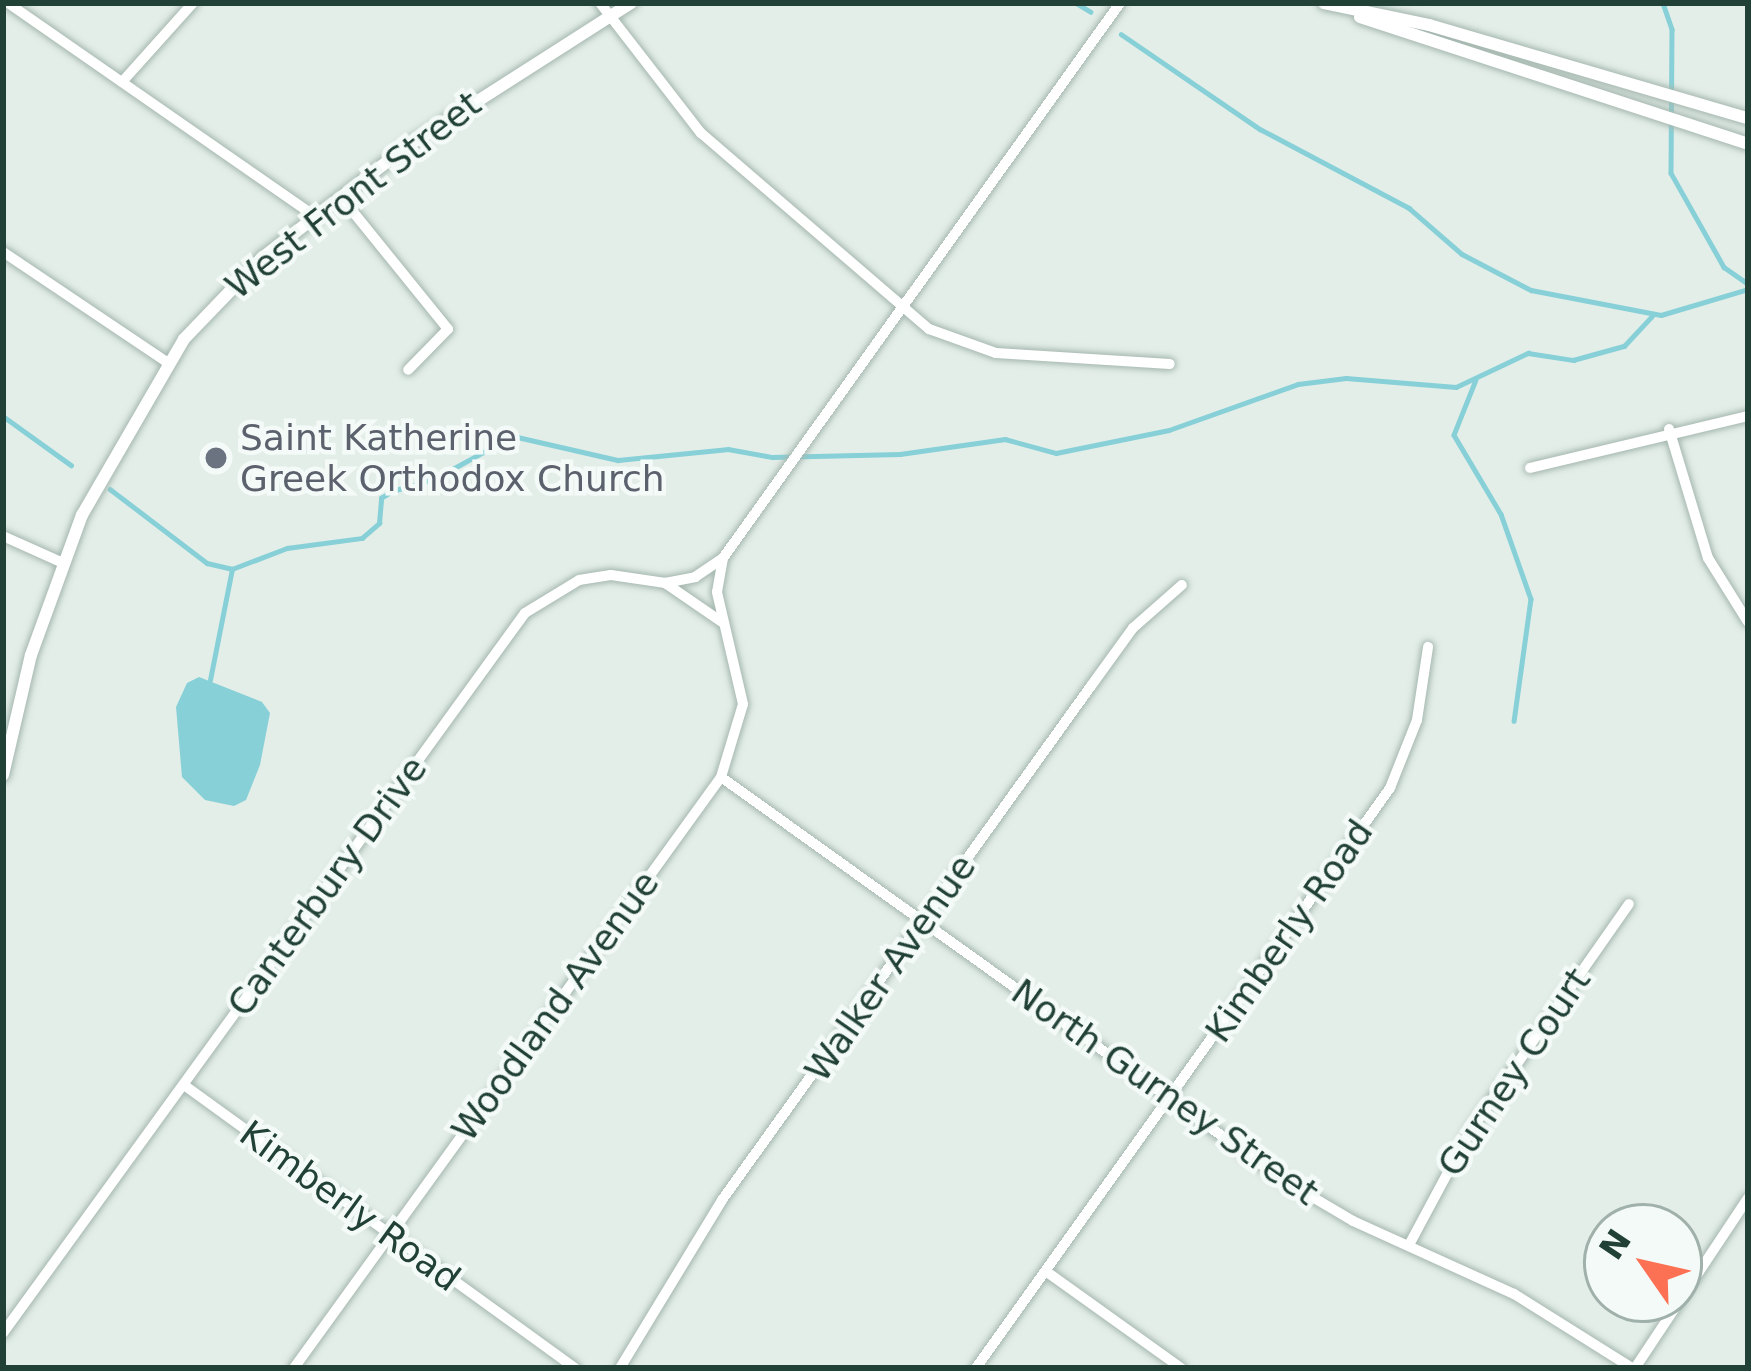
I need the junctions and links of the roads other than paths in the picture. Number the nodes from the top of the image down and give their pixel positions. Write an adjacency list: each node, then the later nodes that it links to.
1 (8, 3): 10 (street)
2 (193, 3): 10 (street)
3 (600, 3): 8 (street)
4 (632, 3): 8 (street, West Front Street)
5 (1120, 3): 16 (street)
6 (1404, 3): 9 (street)
7 (1330, 5): 9 (street)
8 (608, 17): 13 (street, West Front Street); 16 (street)
9 (1392, 24): 11 (street); 12 (street)
10 (122, 82): 14 (street)
11 (1748, 118)
12 (1748, 144)
13 (340, 196): 14 (street, West Front Street); 19 (street)
14 (315, 216): 17 (street, West Front Street)
15 (3, 252): 17 (street)
16 (900, 309): 18 (street); 24 (street)
17 (166, 362): 25 (street, West Front Street)
18 (1170, 364)
19 (408, 370)
20 (1748, 416): 21 (street)
21 (1669, 429): 22 (street); 29 (street)
22 (1530, 468)
23 (3, 536): 25 (street)
24 (723, 559): 26 (street, Canterbury Drive); 28 (street, Woodland Avenue)
25 (63, 563): 31 (street, West Front Street)
26 (665, 583): 28 (street); 35 (street, Canterbury Drive)
27 (1182, 585): 34 (street, Walker Avenue)
28 (722, 622): 32 (street, Woodland Avenue)
29 (1748, 622)
30 (1428, 647): 36 (street, Kimberly Road)
31 (3, 775)
32 (721, 777): 34 (street, North Gurney Street); 38 (street, Woodland Avenue)
33 (1629, 904): 39 (street, Gurney Court)
34 (925, 920): 36 (street, North Gurney Street); 44 (street, Walker Avenue)
35 (184, 1085): 38 (street, Kimberly Road); 41 (street, Canterbury Drive)
36 (1171, 1097): 39 (street, North Gurney Street); 40 (street, Kimberly Road)
37 (1748, 1198): 47 (street)
38 (391, 1234): 42 (street, Woodland Avenue); 43 (street, Kimberly Road)
39 (1409, 1246): 47 (street, North Gurney Street)
40 (1047, 1272): 45 (street, Kimberly Road); 46 (street)
41 (3, 1333)
42 (294, 1368)
43 (575, 1368)
44 (620, 1368)
45 (976, 1368)
46 (1181, 1368)
47 (1633, 1368)

